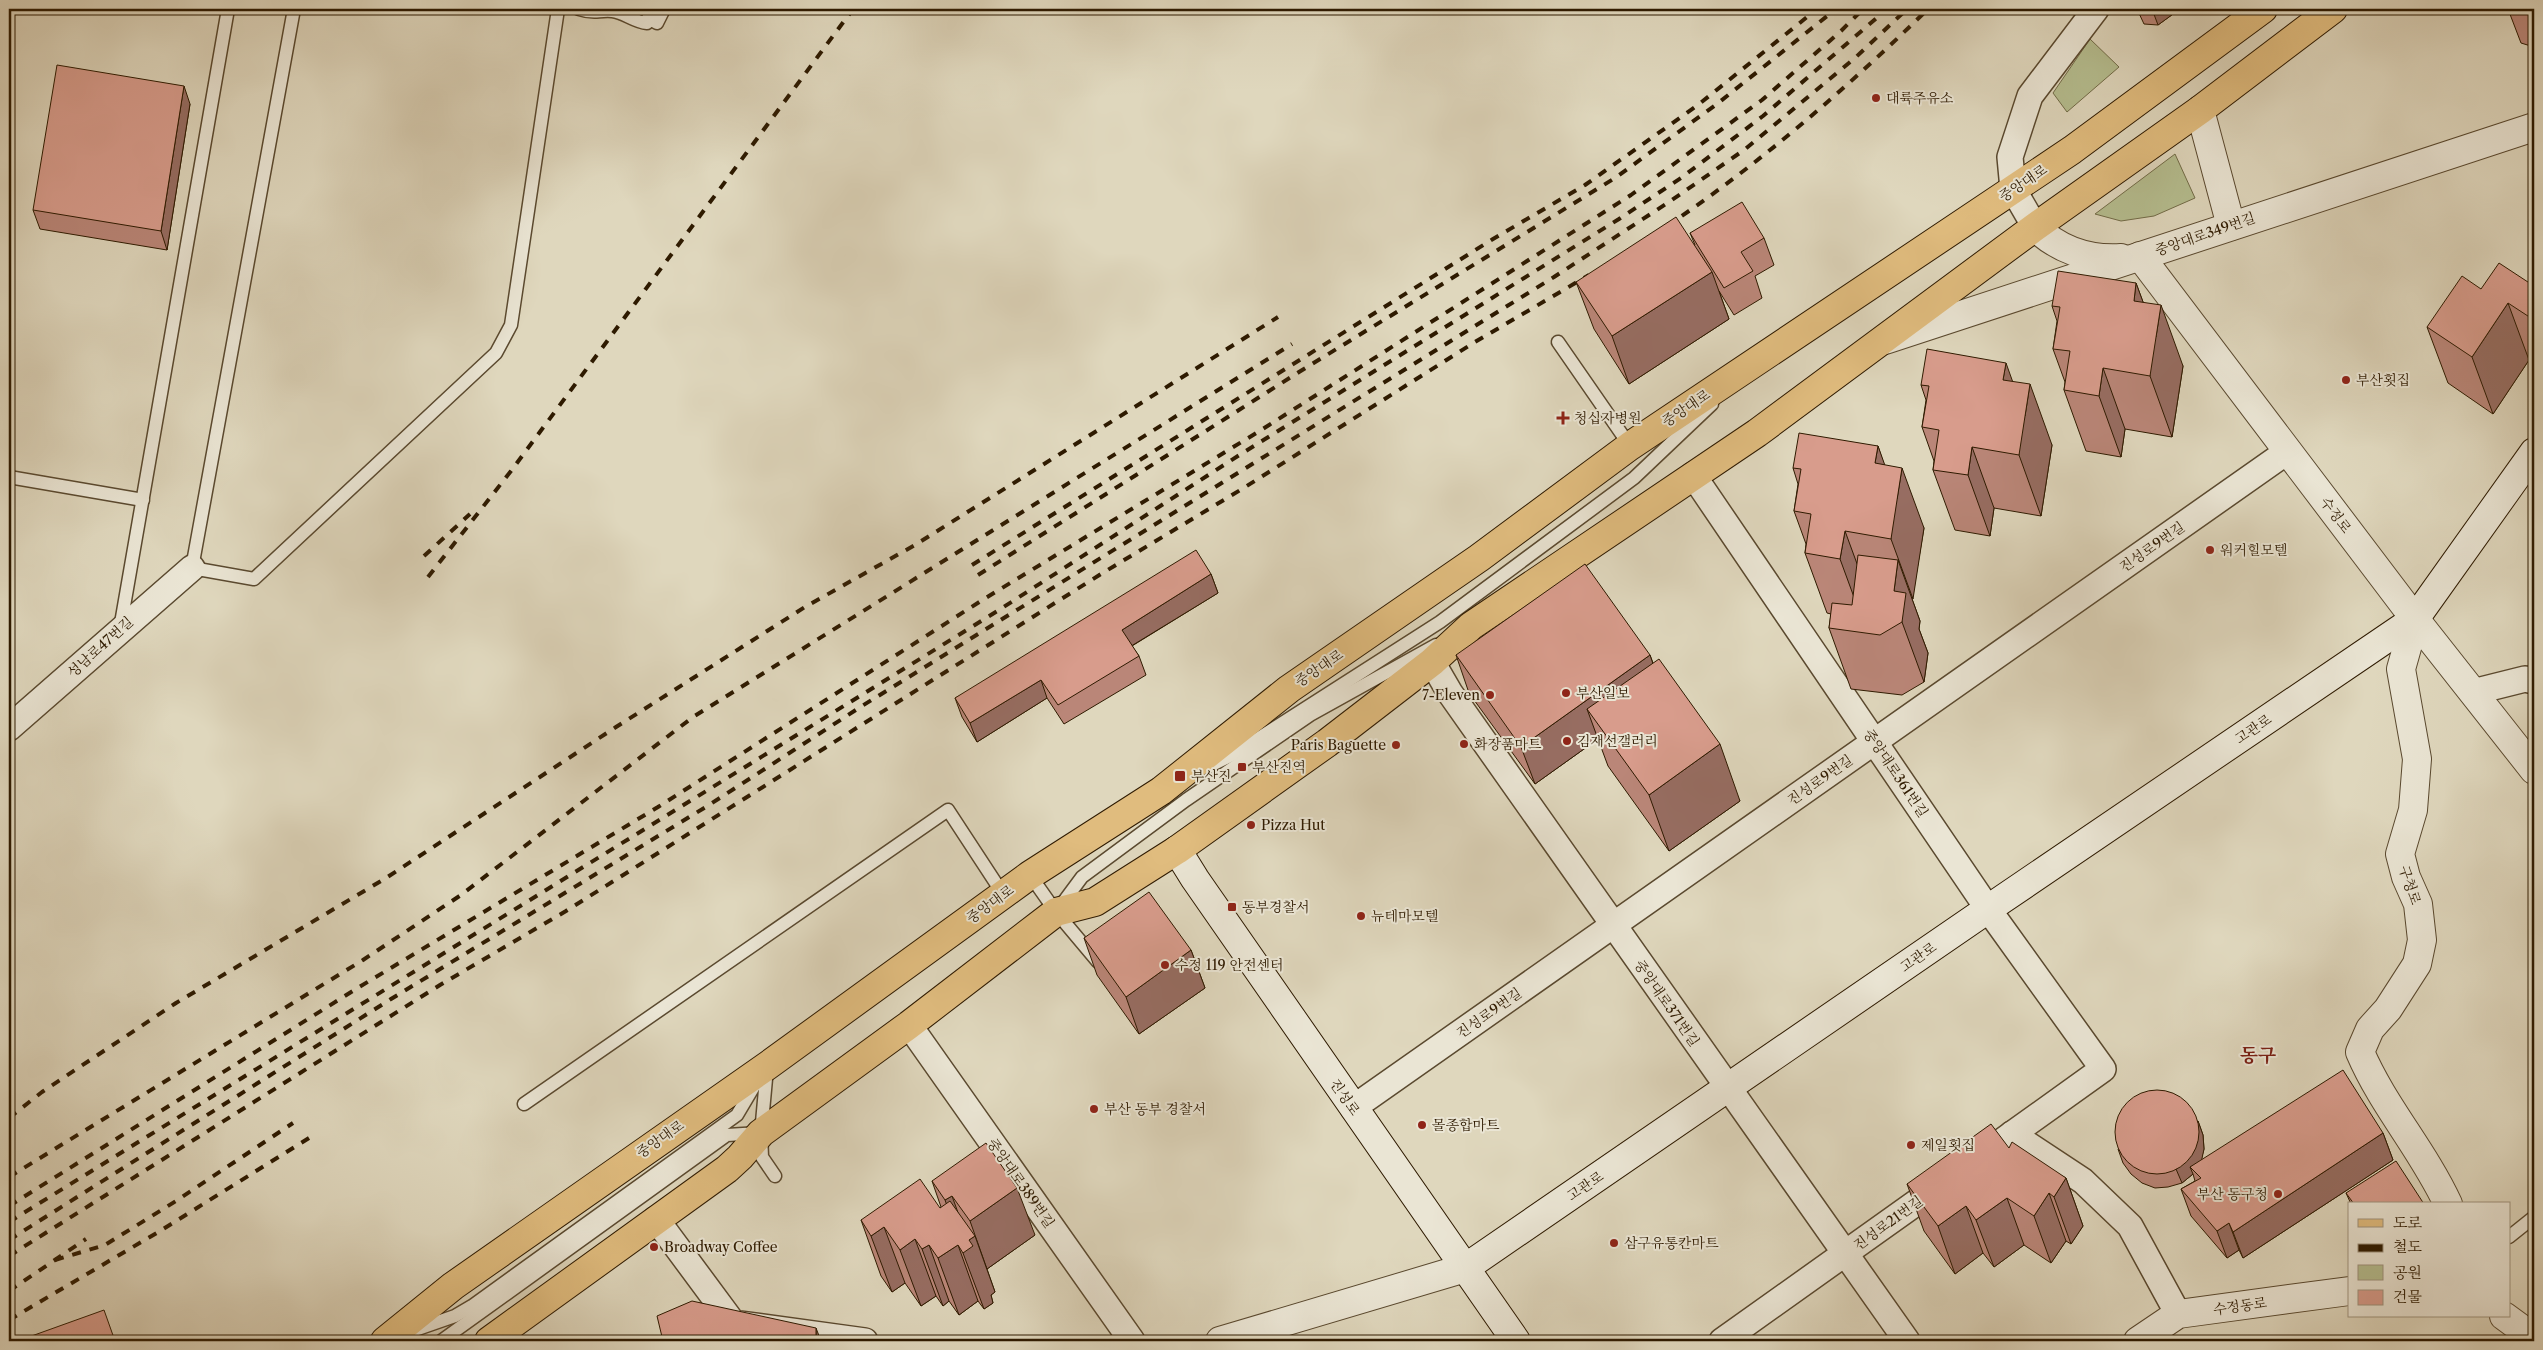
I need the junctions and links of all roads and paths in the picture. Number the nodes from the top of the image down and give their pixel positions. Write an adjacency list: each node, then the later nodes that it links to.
1 (228, 9): 24 (lane)
2 (294, 9): 25 (lane)
3 (558, 9): 25 (lane)
4 (579, 9): 7 (lane)
5 (2263, 9): 12 (main road, 중앙대로)
6 (2333, 9): 10 (main road)
7 (613, 10): 8 (lane)
8 (663, 11)
9 (2091, 11): 12 (street)
10 (2200, 110): 13 (street); 14 (main road)
11 (2534, 127): 13 (street, 중앙대로349번길)
12 (2013, 189): 14 (street); 18 (main road, 중앙대로)
13 (2231, 226): 15 (street, 중앙대로349번길)
14 (2035, 227): 15 (street); 17 (main road)
15 (2140, 256): 17 (street, 중앙대로349번길); 20 (street, 수정로)
16 (1558, 342): 19 (lane)
17 (1877, 343): 22 (main road)
18 (1764, 357): 19 (main road, 중앙대로); 35 (lane)
19 (1630, 446): 35 (main road, 중앙대로)
20 (2288, 452): 26 (street, 수정로); 33 (street, 진성로9번길)
21 (2534, 452): 26 (street, 고관로)
22 (1693, 476): 27 (main road); 33 (street, 중앙대로361번길)
23 (9, 477): 24 (lane)
24 (142, 500): 28 (lane)
25 (192, 568): 28 (street, 성남로47번길)
26 (2415, 619): 31 (street, 수정로); 39 (street, 고관로); 52 (street, 구청로)
27 (1471, 626): 29 (main road); 40 (lane)
28 (120, 629): 32 (street, 성남로47번길)
29 (1432, 662): 36 (main road); 41 (street, 중앙대로371번길)
30 (2534, 681): 31 (street)
31 (2474, 692): 34 (street, 수정로)
32 (9, 728)
33 (1875, 742): 39 (street, 중앙대로361번길); 41 (street, 진성로9번길)
34 (2534, 770)
35 (1161, 791): 37 (main road, 중앙대로)
36 (1177, 850): 40 (main road); 48 (street, 진성로)
37 (1030, 875): 38 (main road, 중앙대로); 40 (lane)
38 (1003, 894): 44 (main road, 중앙대로); 47 (lane)
39 (1988, 909): 45 (street, 중앙대로361번길); 46 (street, 고관로)
40 (1056, 912): 42 (lane); 43 (main road)
41 (1613, 926): 46 (street, 중앙대로371번길); 48 (street, 진성로9번길)
42 (1105, 970)
43 (909, 1025): 49 (main road); 66 (street, 중앙대로389번길)
44 (767, 1066): 49 (lane); 62 (main road, 중앙대로)
45 (2103, 1069): 50 (street, 진성로21번길)
46 (1727, 1088): 56 (street, 중앙대로371번길); 57 (street, 고관로)
47 (524, 1104)
48 (1353, 1108): 57 (street, 진성로)
49 (761, 1133): 51 (lane); 54 (main road); 63 (lane)
50 (2012, 1134): 56 (street, 진성로21번길); 59 (street)
51 (776, 1176)
52 (2447, 1202)
53 (2534, 1217): 55 (lane)
54 (656, 1219): 64 (main road); 65 (street)
55 (2510, 1236)
56 (1845, 1254): 69 (street, 진성로21번길); 70 (street, 중앙대로371번길)
57 (1465, 1268): 67 (street, 고관로); 68 (street, 진성로)
58 (2348, 1291): 59 (street, 수정동로)
59 (2178, 1314): 71 (street, 수정동로)
60 (2507, 1318): 61 (street)
61 (2534, 1338)
62 (387, 1340)
63 (441, 1341)
64 (489, 1341)
65 (866, 1341)
66 (1132, 1341)
67 (1220, 1341)
68 (1516, 1341)
69 (1722, 1341)
70 (1907, 1341)
71 (2138, 1341)

